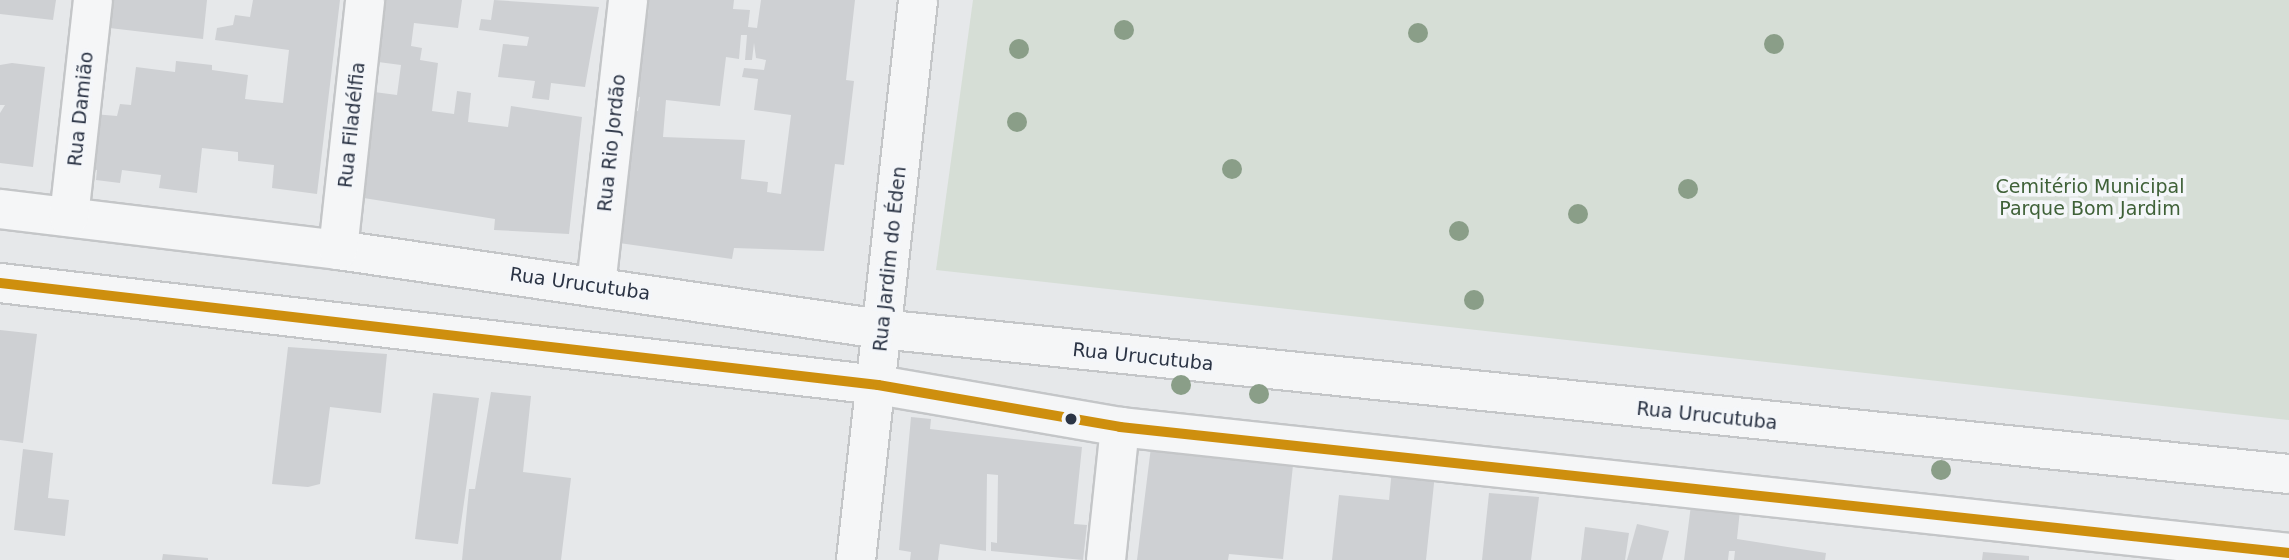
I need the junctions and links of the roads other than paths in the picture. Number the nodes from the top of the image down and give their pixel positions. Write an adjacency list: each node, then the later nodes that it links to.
1 (93, 0): 6 (street, Rua Damião)
2 (365, 0): 7 (street, Rua Filadélfia)
3 (628, 0): 9 (street, Rua Rio Jordão)
4 (918, 0): 10 (street, Rua Jardim do Éden)
5 (0, 209): 6 (street, Rua Urucutuba)
6 (69, 217): 7 (street, Rua Urucutuba)
7 (338, 250): 9 (street, Rua Urucutuba)
8 (0, 283): 11 (street)
9 (596, 286): 10 (street, Rua Urucutuba)
10 (881, 330): 11 (street, Rua Jardim do Éden); 13 (street, Rua Urucutuba)
11 (878, 385): 12 (street); 15 (street, Rua Jardim do Éden)
12 (1120, 427): 14 (street); 16 (street)
13 (2289, 474)
14 (2289, 553)
15 (856, 560)
16 (1106, 560)

